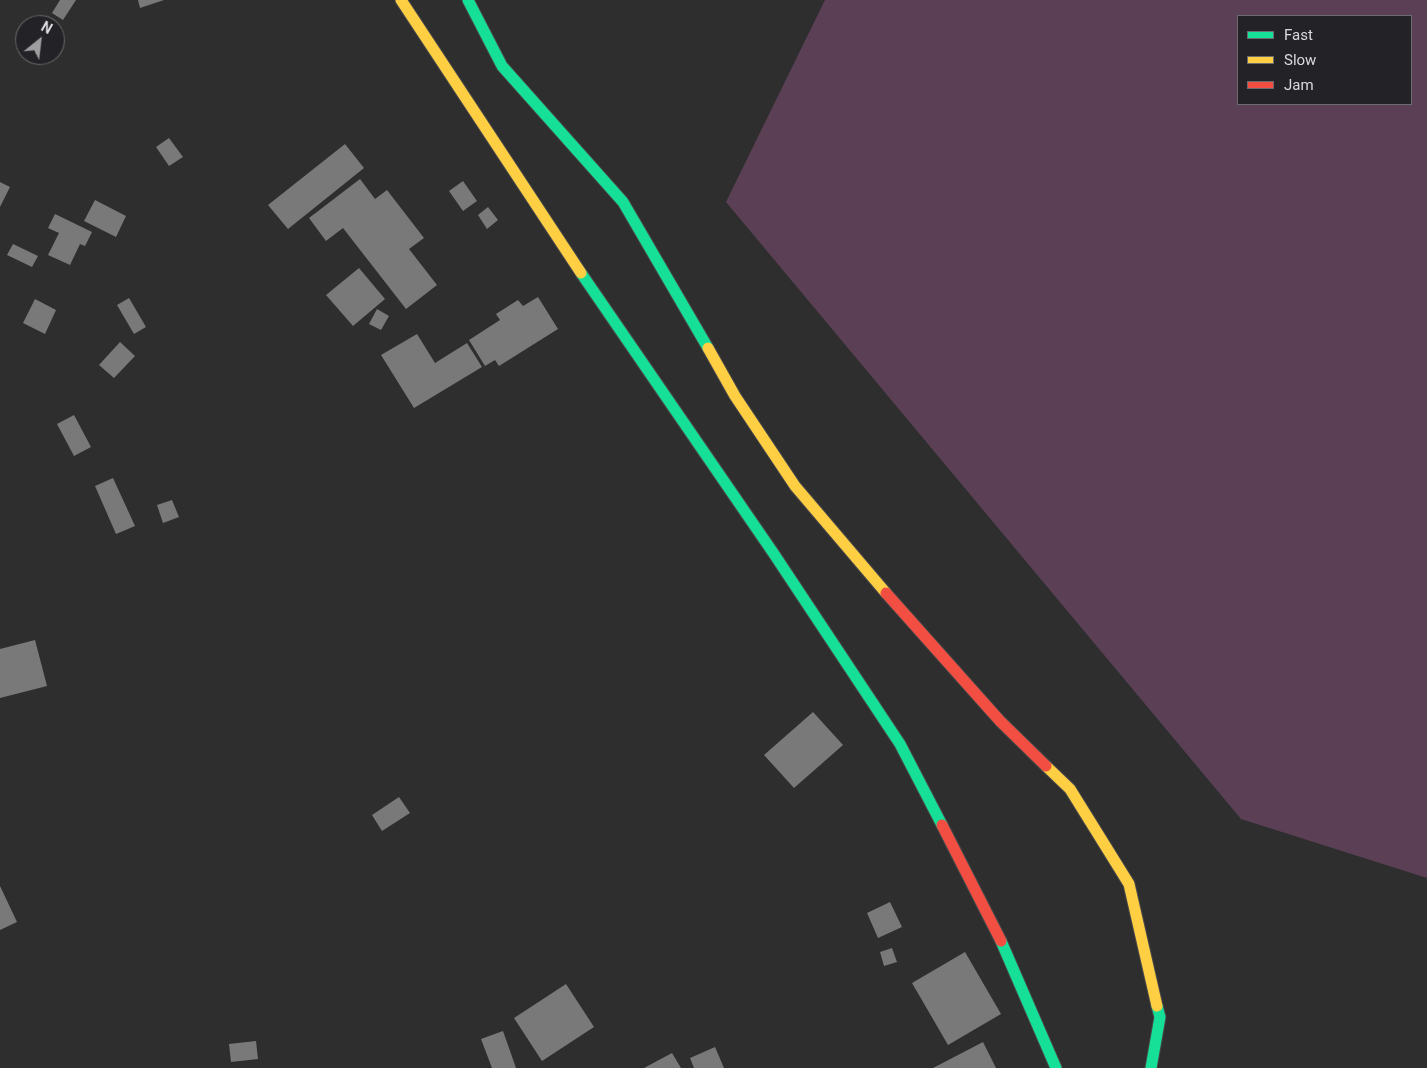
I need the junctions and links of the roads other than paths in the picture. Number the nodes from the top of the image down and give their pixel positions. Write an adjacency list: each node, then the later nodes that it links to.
1 (402, 0): 3 (street)
2 (468, 0): 4 (street)
3 (1056, 1068)
4 (1151, 1068)

